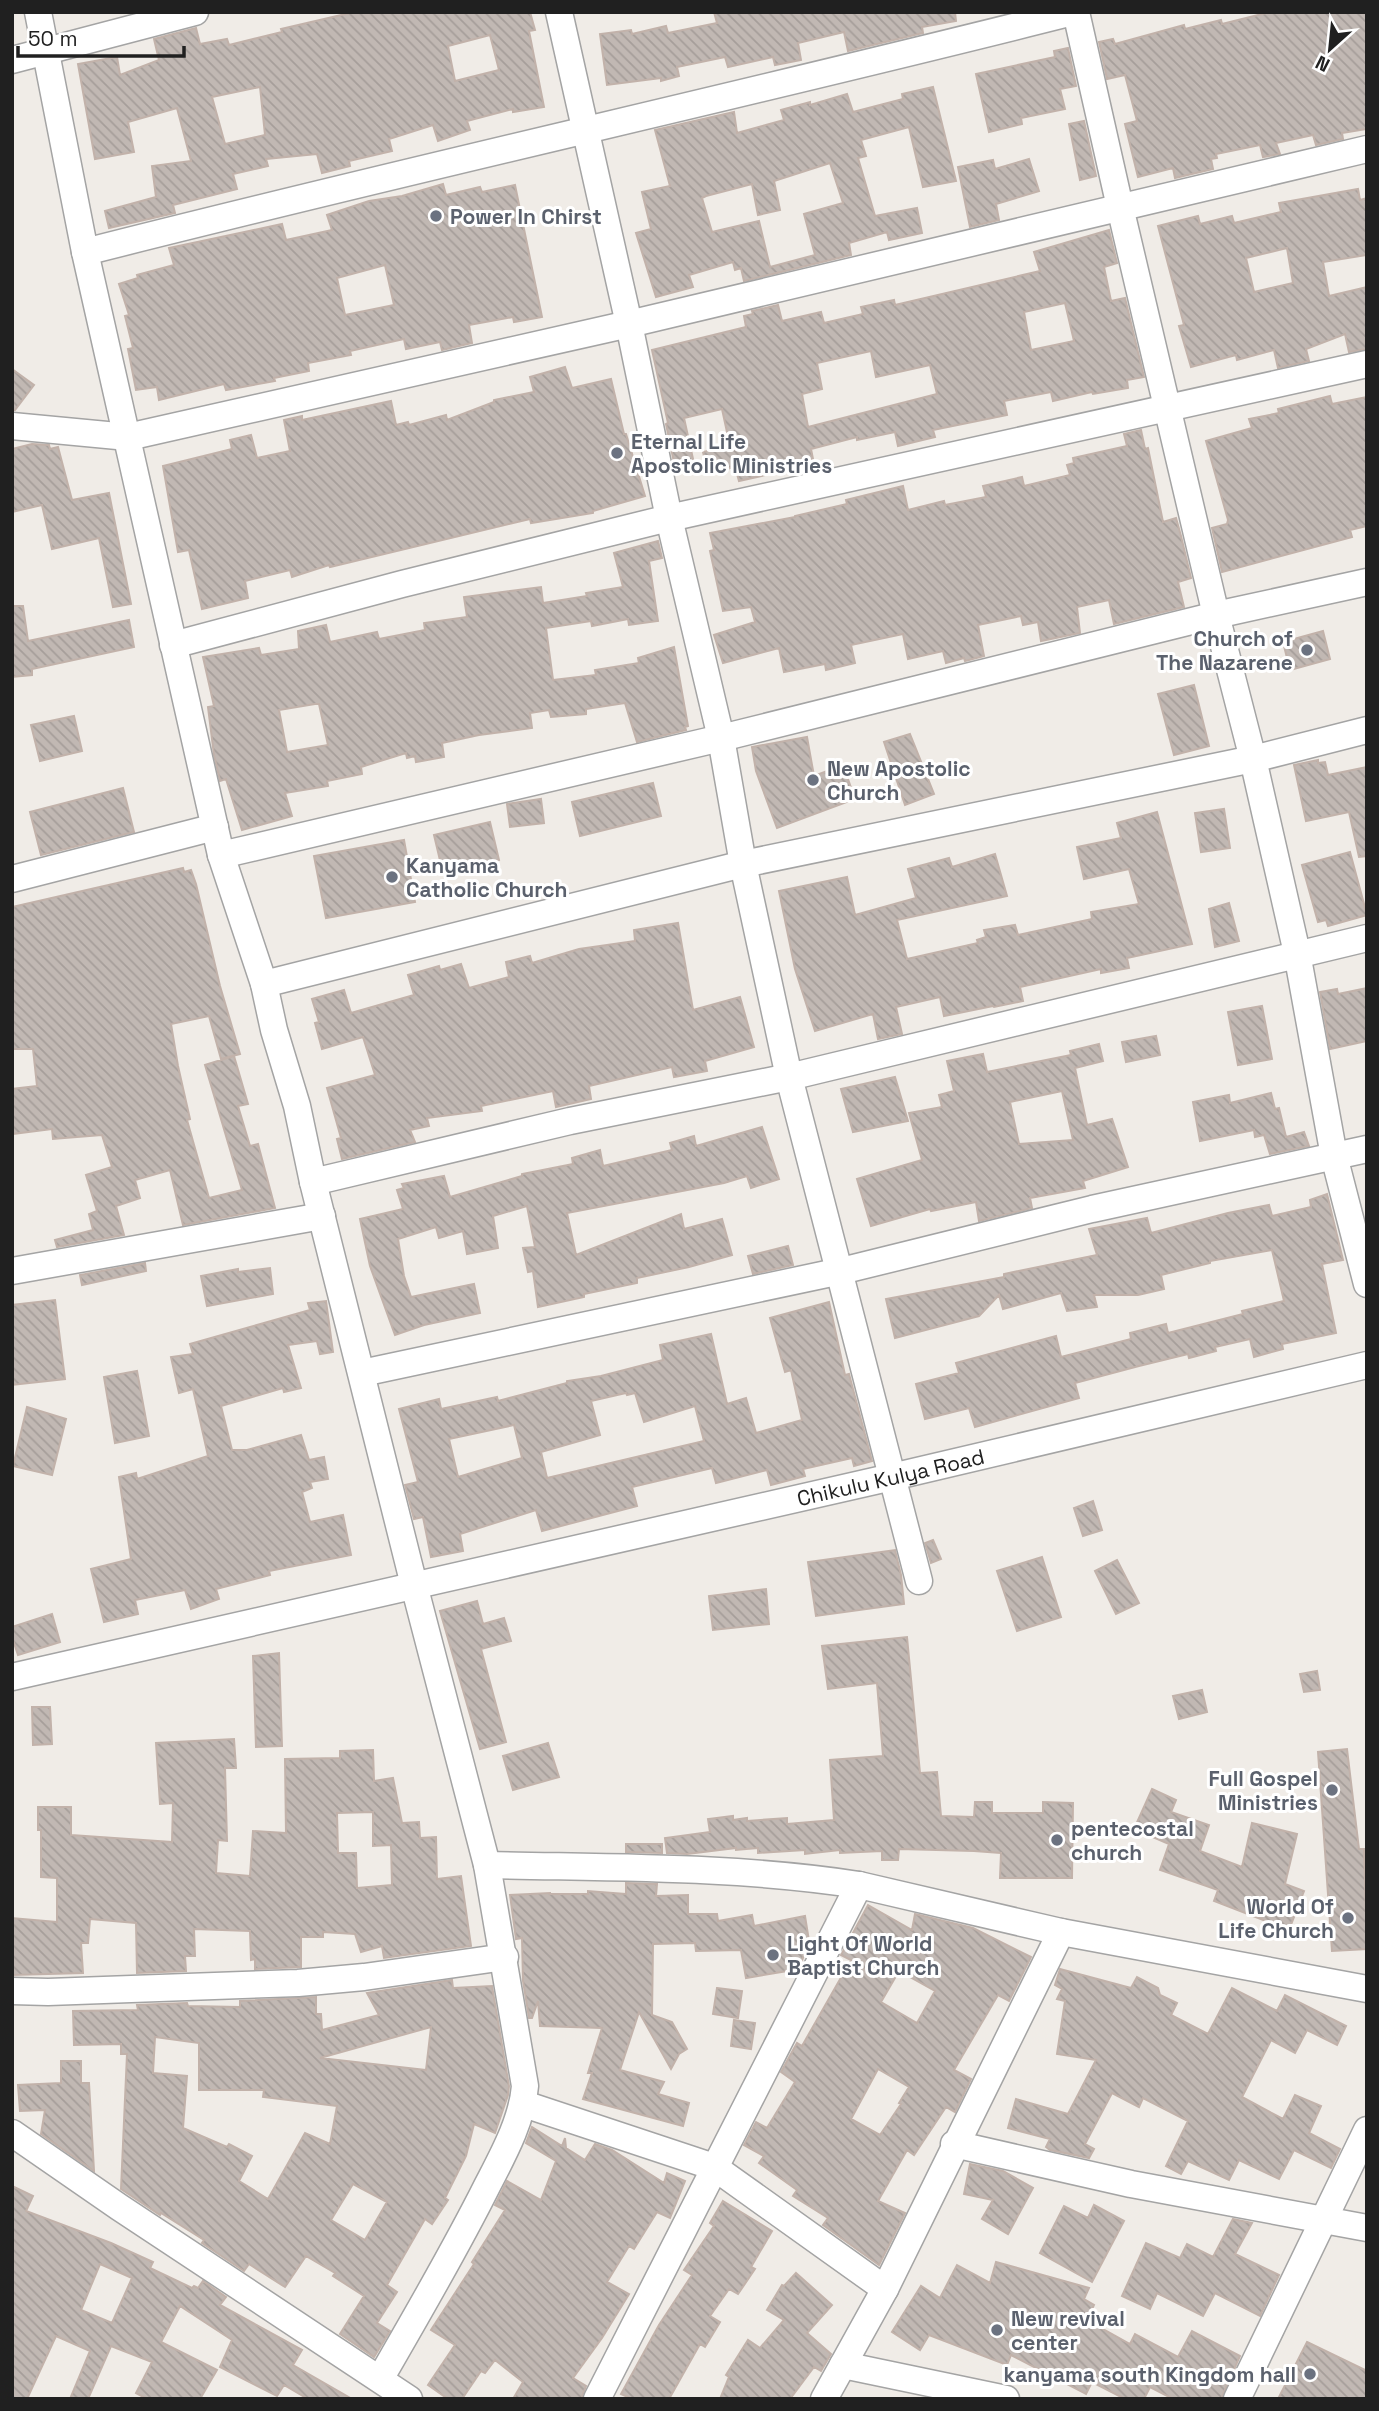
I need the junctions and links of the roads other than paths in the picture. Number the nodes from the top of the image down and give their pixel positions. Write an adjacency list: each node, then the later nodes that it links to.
1 (38, 12): 5 (street)
2 (195, 12): 5 (street)
3 (559, 12): 7 (street)
4 (1075, 12): 7 (street); 9 (street)
5 (46, 52): 6 (street); 10 (street)
6 (12, 60)
7 (586, 129): 10 (street); 11 (street)
8 (1367, 149): 9 (street)
9 (1119, 206): 11 (street); 13 (street)
10 (85, 252): 15 (street)
11 (629, 324): 15 (street); 16 (street)
12 (1367, 364): 13 (street)
13 (1168, 406): 16 (street); 18 (street)
14 (12, 426): 15 (street)
15 (128, 437): 19 (street)
16 (669, 518): 19 (street); 21 (street)
17 (1367, 582): 18 (street)
18 (1216, 615): 21 (street); 22 (street)
19 (173, 645): 23 (street)
20 (1367, 730): 22 (street)
21 (721, 738): 24 (street); 25 (street)
22 (1254, 759): 25 (street); 28 (street)
23 (215, 827): 24 (street); 26 (street)
24 (221, 855): 29 (street)
25 (743, 864): 29 (street); 30 (street)
26 (12, 879)
27 (1367, 938): 28 (street)
28 (1297, 953): 30 (street); 32 (street)
29 (264, 984): 33 (street)
30 (789, 1077): 33 (street); 36 (street)
31 (1367, 1149): 32 (street)
32 (1334, 1156): 36 (street); 37 (street)
33 (313, 1181): 34 (street)
34 (322, 1216): 35 (street); 39 (street)
35 (12, 1271)
36 (841, 1271): 39 (street); 40 (street)
37 (1367, 1284)
38 (1367, 1365): 40 (street, Chikulu Kulya Road)
39 (362, 1373): 42 (street)
40 (892, 1477): 41 (street); 42 (street, Chikulu Kulya Road)
41 (919, 1581)
42 (414, 1585): 43 (street, Chikulu Kulya Road); 44 (street)
43 (12, 1677)
44 (487, 1865): 45 (street); 47 (street)
45 (859, 1885): 46 (street); 54 (street)
46 (1060, 1932): 48 (street); 53 (street)
47 (505, 1957): 49 (street); 50 (street)
48 (1367, 1989)
49 (12, 1991)
50 (524, 2104): 54 (street); 59 (street)
51 (1367, 2130): 55 (street)
52 (12, 2133): 59 (street)
53 (954, 2144): 55 (street); 57 (street)
54 (714, 2167): 57 (street); 61 (street)
55 (1324, 2221): 56 (street); 64 (street)
56 (1367, 2228)
57 (885, 2290): 58 (street)
58 (843, 2365): 62 (street); 63 (street)
59 (380, 2379): 60 (street)
60 (409, 2399)
61 (597, 2399)
62 (824, 2399)
63 (1006, 2399)
64 (1237, 2399)

